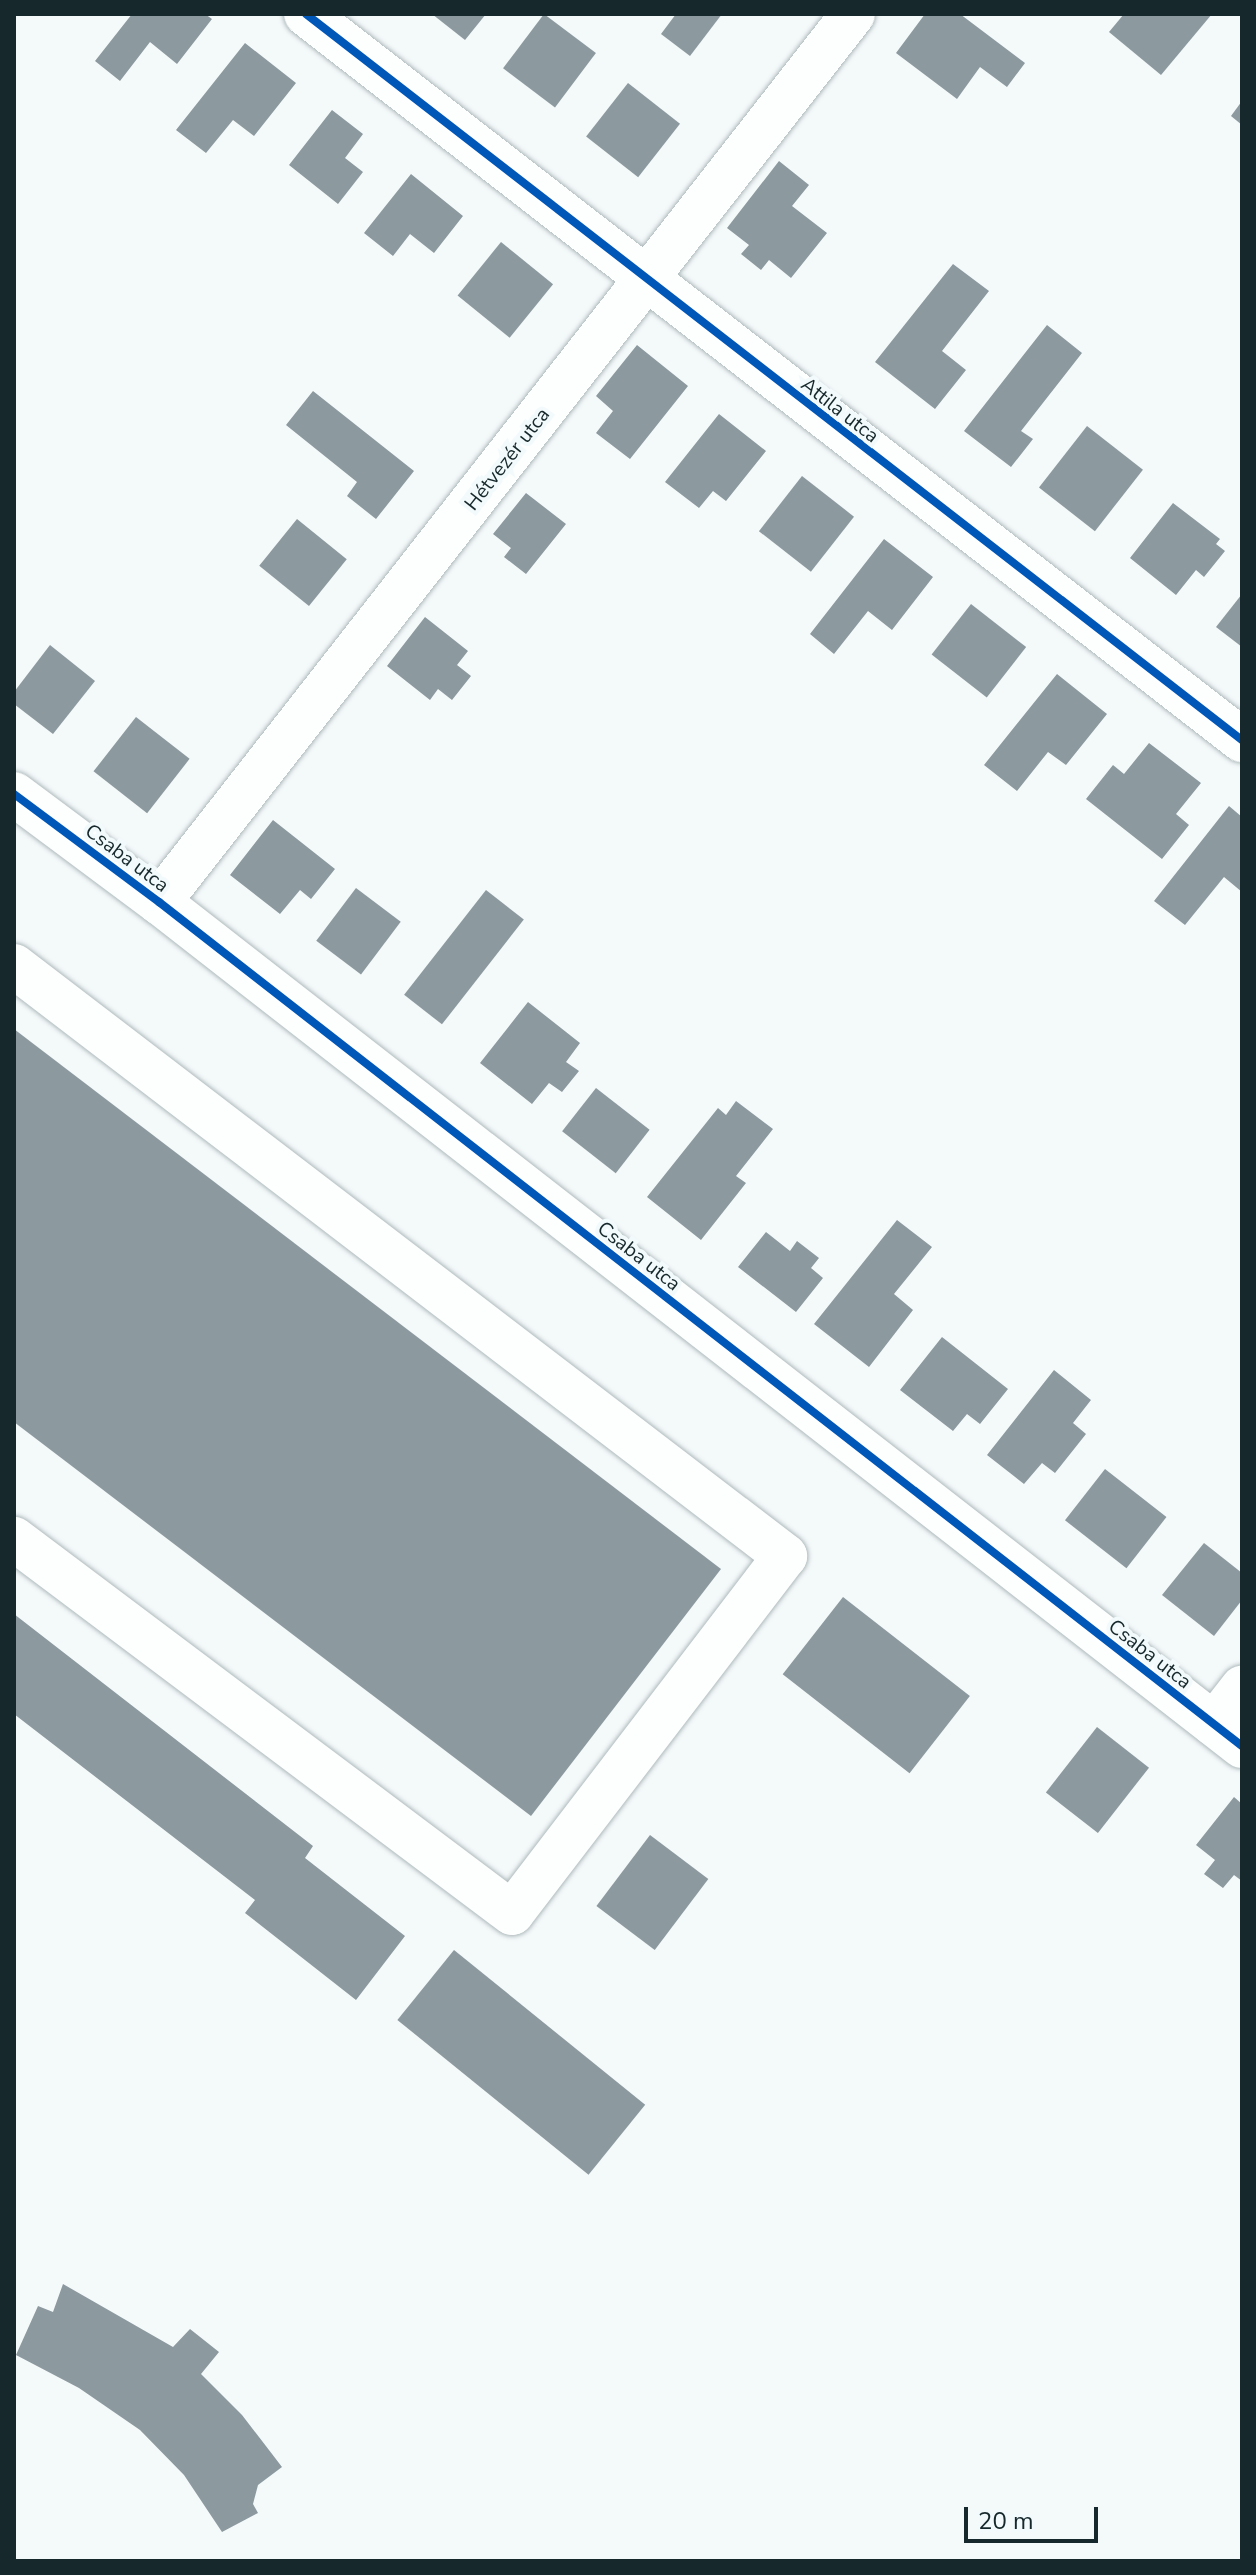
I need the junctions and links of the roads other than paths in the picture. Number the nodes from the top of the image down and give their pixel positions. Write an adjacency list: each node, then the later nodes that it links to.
1 (306, 14): 3 (street, Attila utca)
2 (853, 14): 3 (street, Hétvezér utca)
3 (647, 281): 4 (street, Attila utca); 6 (street, Hétvezér utca)
4 (1242, 740)
5 (14, 794): 6 (street, Csaba utca)
6 (159, 902): 10 (street, Csaba utca)
7 (14, 966): 8 (street)
8 (14, 1539)
9 (1242, 1688): 10 (street)
10 (1228, 1735)

